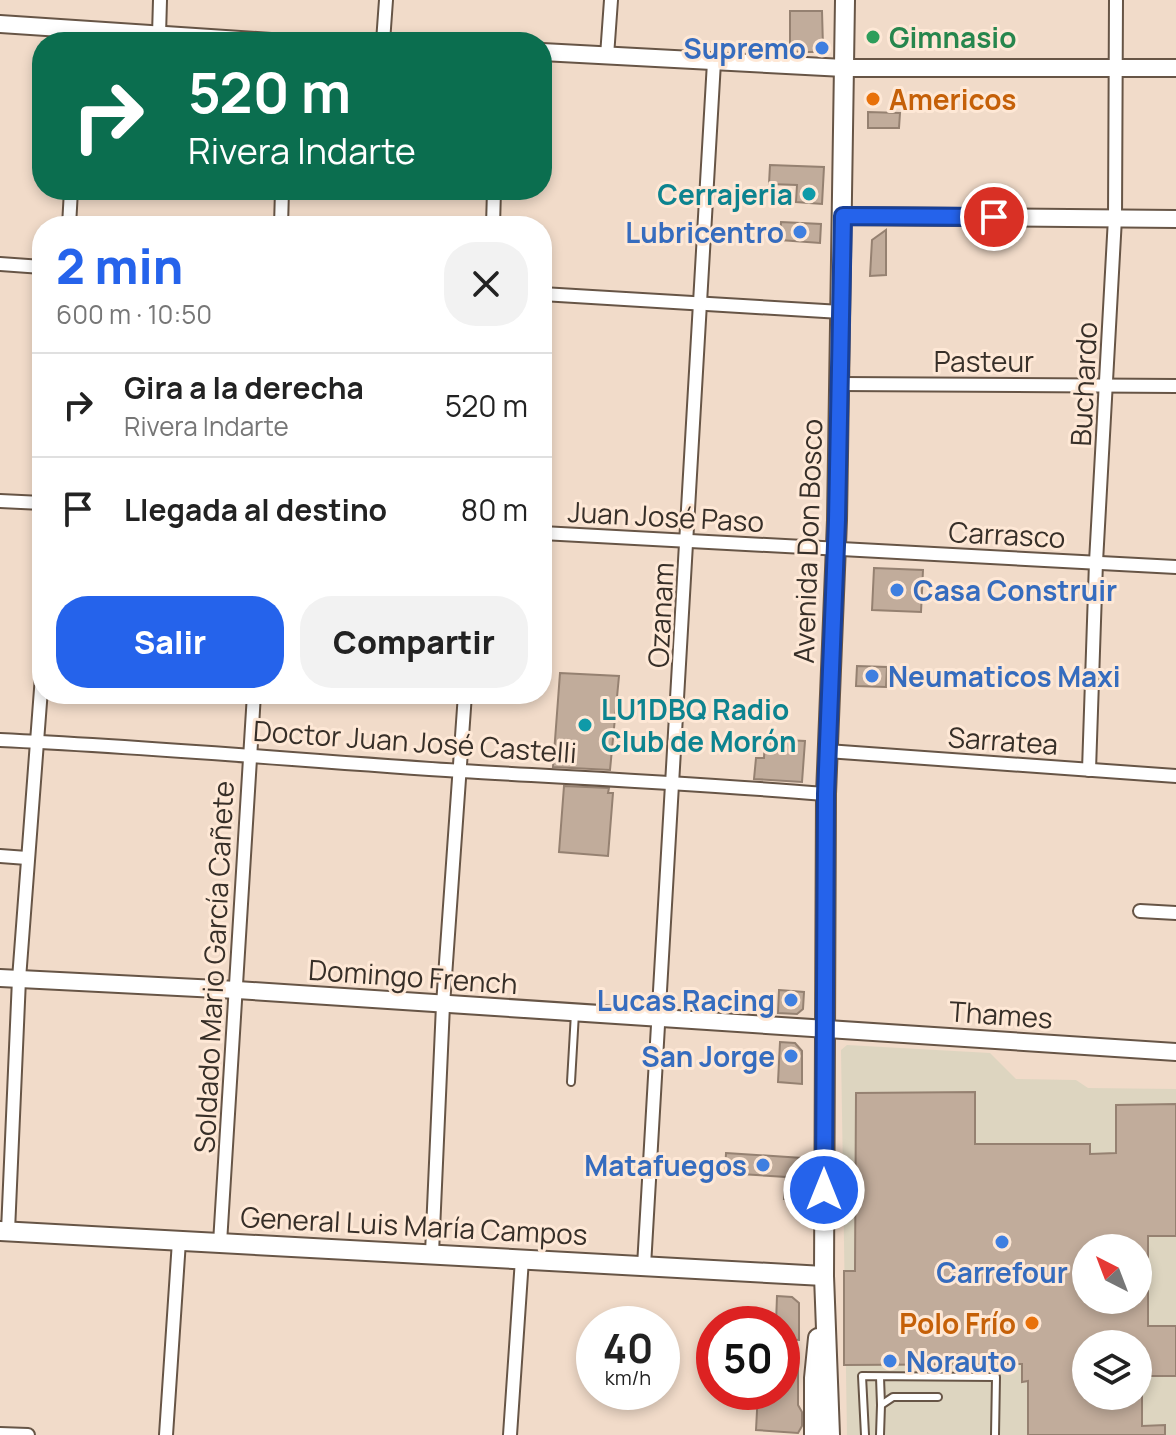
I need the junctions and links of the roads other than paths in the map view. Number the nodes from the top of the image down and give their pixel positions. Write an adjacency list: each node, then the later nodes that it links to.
1 (160, 0): 8 (street)
2 (386, 0): 9 (street)
3 (611, 0): 11 (street)
4 (845, 0): 13 (main road, Avenida Don Bosco)
5 (1116, 0): 14 (street, Buchardo)
6 (0, 24): 7 (street)
7 (57, 32)
8 (159, 32)
9 (384, 32)
10 (552, 53): 11 (street)
11 (607, 56): 12 (street)
12 (714, 62): 13 (street); 22 (street, Ozanam)
13 (844, 68): 14 (street); 16 (main road, Avenida Don Bosco)
14 (1115, 68): 15 (street); 17 (street, Buchardo)
15 (1176, 68)
16 (843, 216): 17 (street); 23 (main road, Avenida Don Bosco)
17 (1115, 218): 18 (street); 25 (street, Buchardo)
18 (1176, 219)
19 (0, 264): 20 (street)
20 (32, 266)
21 (552, 295): 22 (street)
22 (701, 304): 23 (street); 30 (street, Ozanam)
23 (841, 312): 24 (main road, Avenida Don Bosco)
24 (840, 384): 25 (street, Pasteur); 31 (main road, Avenida Don Bosco)
25 (1107, 386): 26 (street, Pasteur); 32 (street, Buchardo)
26 (1176, 386)
27 (0, 501): 28 (street)
28 (32, 503)
29 (552, 533): 30 (street, Juan José Paso)
30 (688, 540): 31 (street, Juan José Paso); 44 (street, Ozanam)
31 (836, 550): 32 (street, Carrasco); 39 (main road, Avenida Don Bosco)
32 (1096, 562): 33 (street, Carrasco); 41 (street, Buchardo)
33 (1176, 567)
34 (40, 704): 38 (street)
35 (253, 704): 40 (street, Soldado Mario García Cañete)
36 (464, 704): 42 (street)
37 (0, 740): 38 (street, Doctor Juan José Castelli)
38 (38, 742): 40 (street, Doctor Juan José Castelli); 47 (street)
39 (827, 751): 41 (street, Sarratea); 45 (main road, Avenida Don Bosco)
40 (250, 754): 42 (street, Doctor Juan José Castelli); 52 (street, Soldado Mario García Cañete)
41 (1089, 770): 43 (street, Sarratea)
42 (461, 771): 44 (street, Doctor Juan José Castelli); 53 (street)
43 (1176, 776)
44 (674, 781): 45 (street, Doctor Juan José Castelli); 55 (street, Ozanam)
45 (826, 794): 56 (main road, Avenida Don Bosco)
46 (0, 856): 47 (street)
47 (27, 858): 51 (street)
48 (1140, 911): 49 (street)
49 (1176, 913)
50 (0, 978): 51 (street, Domingo French)
51 (19, 979): 52 (street, Domingo French); 59 (street)
52 (237, 990): 53 (street, Domingo French); 61 (street, Soldado Mario García Cañete)
53 (443, 1005): 54 (street, Domingo French); 62 (street)
54 (575, 1013): 55 (street, Domingo French); 58 (lane)
55 (657, 1018): 56 (street, Domingo French); 64 (street, Ozanam)
56 (823, 1029): 57 (street, Thames); 65 (main road, Avenida Don Bosco)
57 (1176, 1052)
58 (571, 1082)
59 (4, 1231): 60 (main road, General Luis María Campos)
60 (179, 1241): 61 (main road, General Luis María Campos); 71 (street)
61 (220, 1243): 62 (main road, General Luis María Campos)
62 (432, 1253): 63 (main road, General Luis María Campos)
63 (522, 1259): 64 (main road, General Luis María Campos); 72 (street)
64 (644, 1266): 65 (main road, General Luis María Campos)
65 (824, 1276): 73 (main road, Avenida Don Bosco); 74 (main road, Avenida Don Bosco)
66 (880, 1377): 68 (lane); 75 (lane); 77 (lane)
67 (938, 1397): 68 (lane)
68 (881, 1405): 76 (lane)
69 (0, 1434): 70 (street)
70 (28, 1435)
71 (166, 1435)
72 (510, 1435)
73 (814, 1435)
74 (830, 1435)
75 (865, 1435)
76 (880, 1435)
77 (995, 1435)

